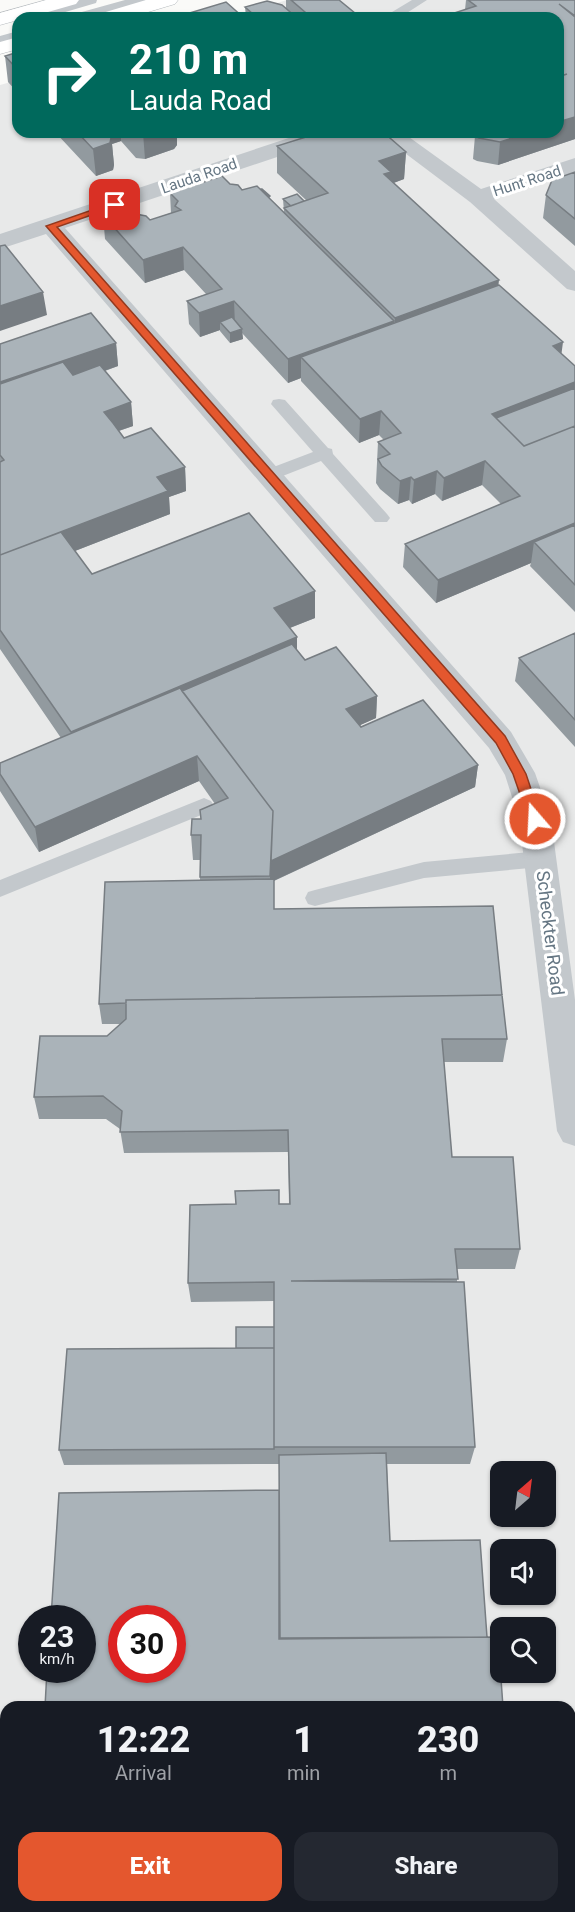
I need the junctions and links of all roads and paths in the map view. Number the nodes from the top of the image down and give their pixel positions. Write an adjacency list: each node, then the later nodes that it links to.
1 (69, 0): 6 (main road)
2 (92, 0): 7 (lane)
3 (139, 0): 8 (lane)
4 (168, 0): 9 (main road)
5 (421, 0): 10 (lane)
6 (23, 12)
7 (51, 12)
8 (97, 12)
9 (127, 12)
10 (400, 12)
11 (311, 138): 15 (street, Lauda Road)
12 (396, 138): 14 (street)
13 (575, 165): 14 (street, Hunt Road)
14 (478, 197): 17 (street)
15 (51, 226): 16 (street, Lauda Road); 20 (street, Scheckter Road)
16 (0, 242)
17 (575, 284)
18 (279, 404): 19 (lane)
19 (326, 453): 20 (lane); 21 (lane)
20 (269, 475): 23 (street, Scheckter Road)
21 (381, 518)
22 (204, 806): 24 (lane)
23 (541, 859): 25 (lane); 26 (street, Scheckter Road)
24 (0, 889)
25 (315, 898)
26 (575, 1131)

